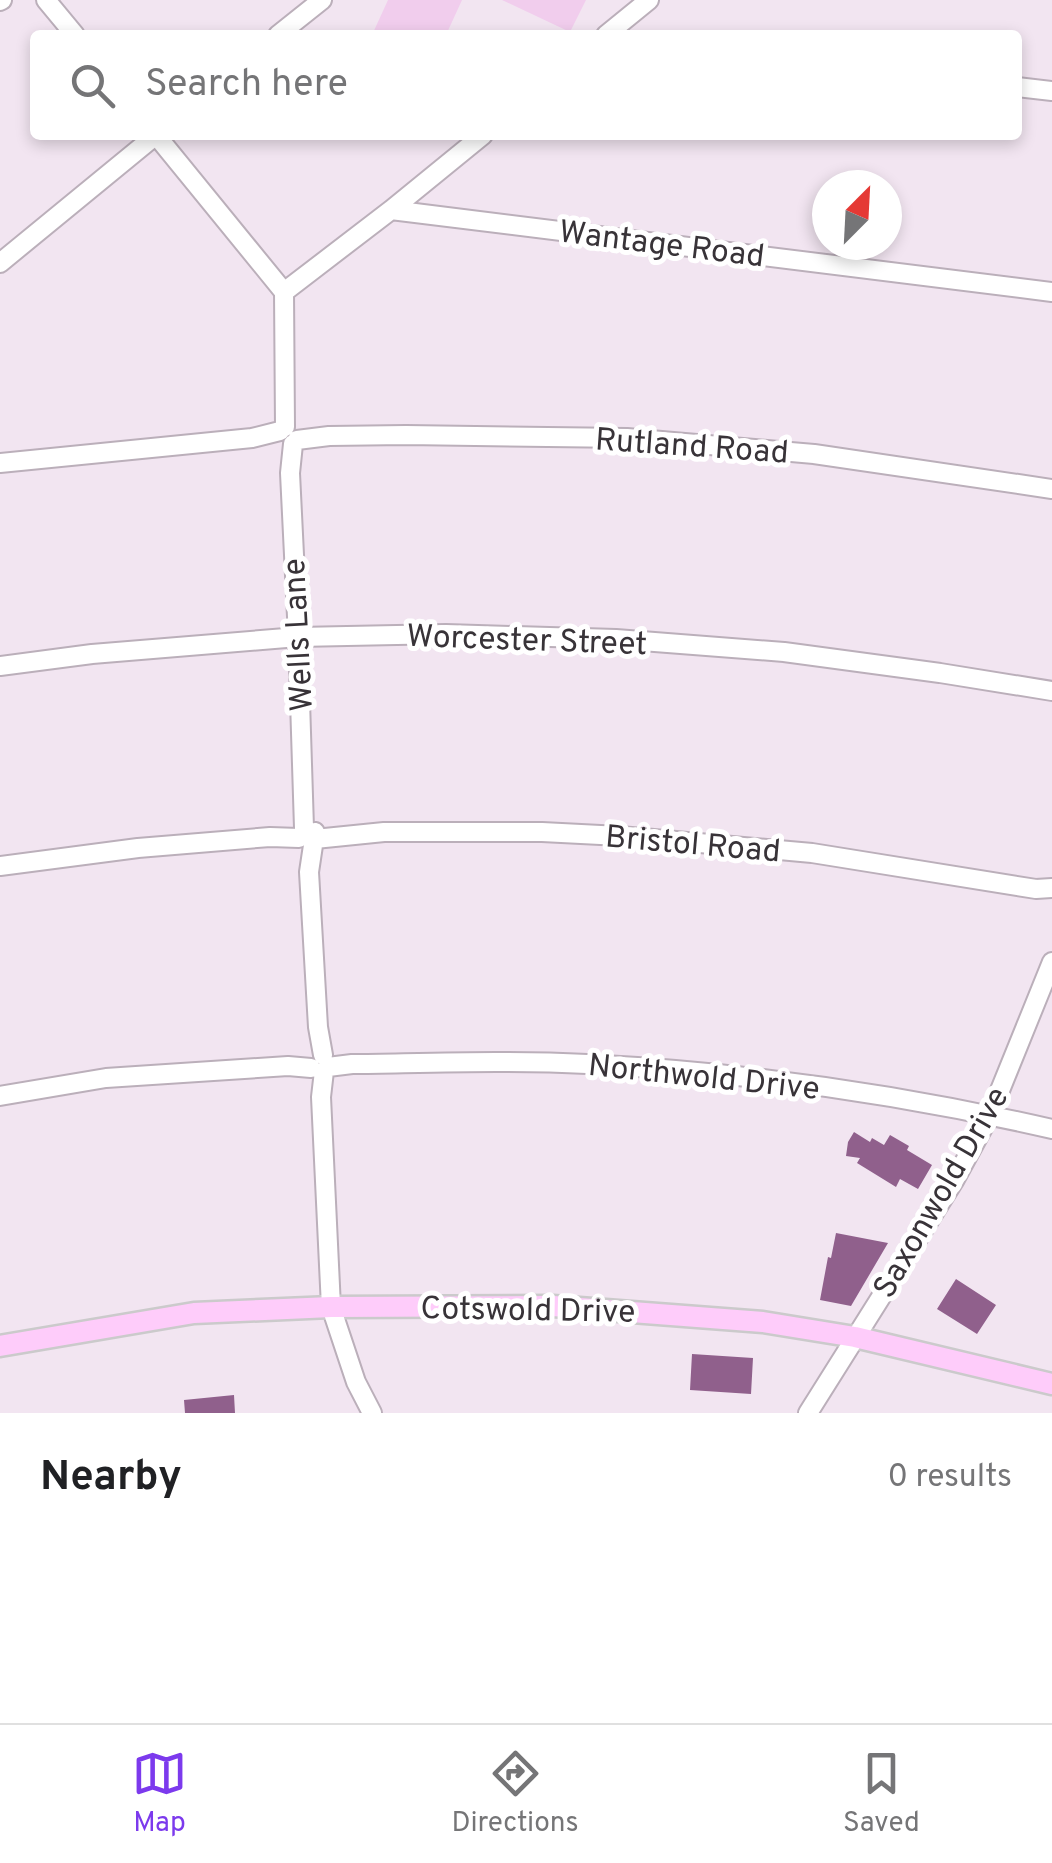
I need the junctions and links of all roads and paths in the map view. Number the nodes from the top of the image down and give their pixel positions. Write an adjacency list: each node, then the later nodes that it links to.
1 (46, 0): 4 (street)
2 (322, 0): 5 (street)
3 (649, 0): 6 (street)
4 (70, 30)
5 (284, 30)
6 (615, 30)
7 (1022, 88): 8 (street)
8 (1052, 91)
9 (150, 140): 13 (street)
10 (160, 140): 14 (street)
11 (477, 140): 12 (street)
12 (391, 210): 14 (street); 15 (street, Wantage Road)
13 (0, 263)
14 (284, 292): 16 (street, Wells Lane)
15 (1052, 292)
16 (288, 436): 17 (street, Rutland Road); 18 (street, Rutland Road); 19 (street, Wells Lane)
17 (0, 463)
18 (1052, 490)
19 (298, 637): 20 (street, Worcester Street); 21 (street, Worcester Street); 22 (street, Wells Lane)
20 (0, 666)
21 (1052, 692)
22 (307, 835): 23 (street, Bristol Road); 24 (street, Bristol Road); 26 (street, Wells Lane)
23 (0, 866)
24 (1047, 891)
25 (1052, 962): 28 (street, Saxonwold Drive)
26 (320, 1063): 27 (street, Northwold Drive); 28 (street, Northwold Drive); 30 (street, Wells Lane)
27 (0, 1096)
28 (990, 1115): 29 (street, Northwold Drive); 31 (street, Saxonwold Drive)
29 (1052, 1129)
30 (332, 1308): 31 (main road, Cotswold Drive); 32 (main road, Cotswold Drive); 34 (street, Wells Lane)
31 (855, 1337): 33 (main road, Cotswold Drive); 35 (street, Saxonwold Drive)
32 (0, 1346)
33 (1052, 1384)
34 (372, 1413)
35 (808, 1413)

